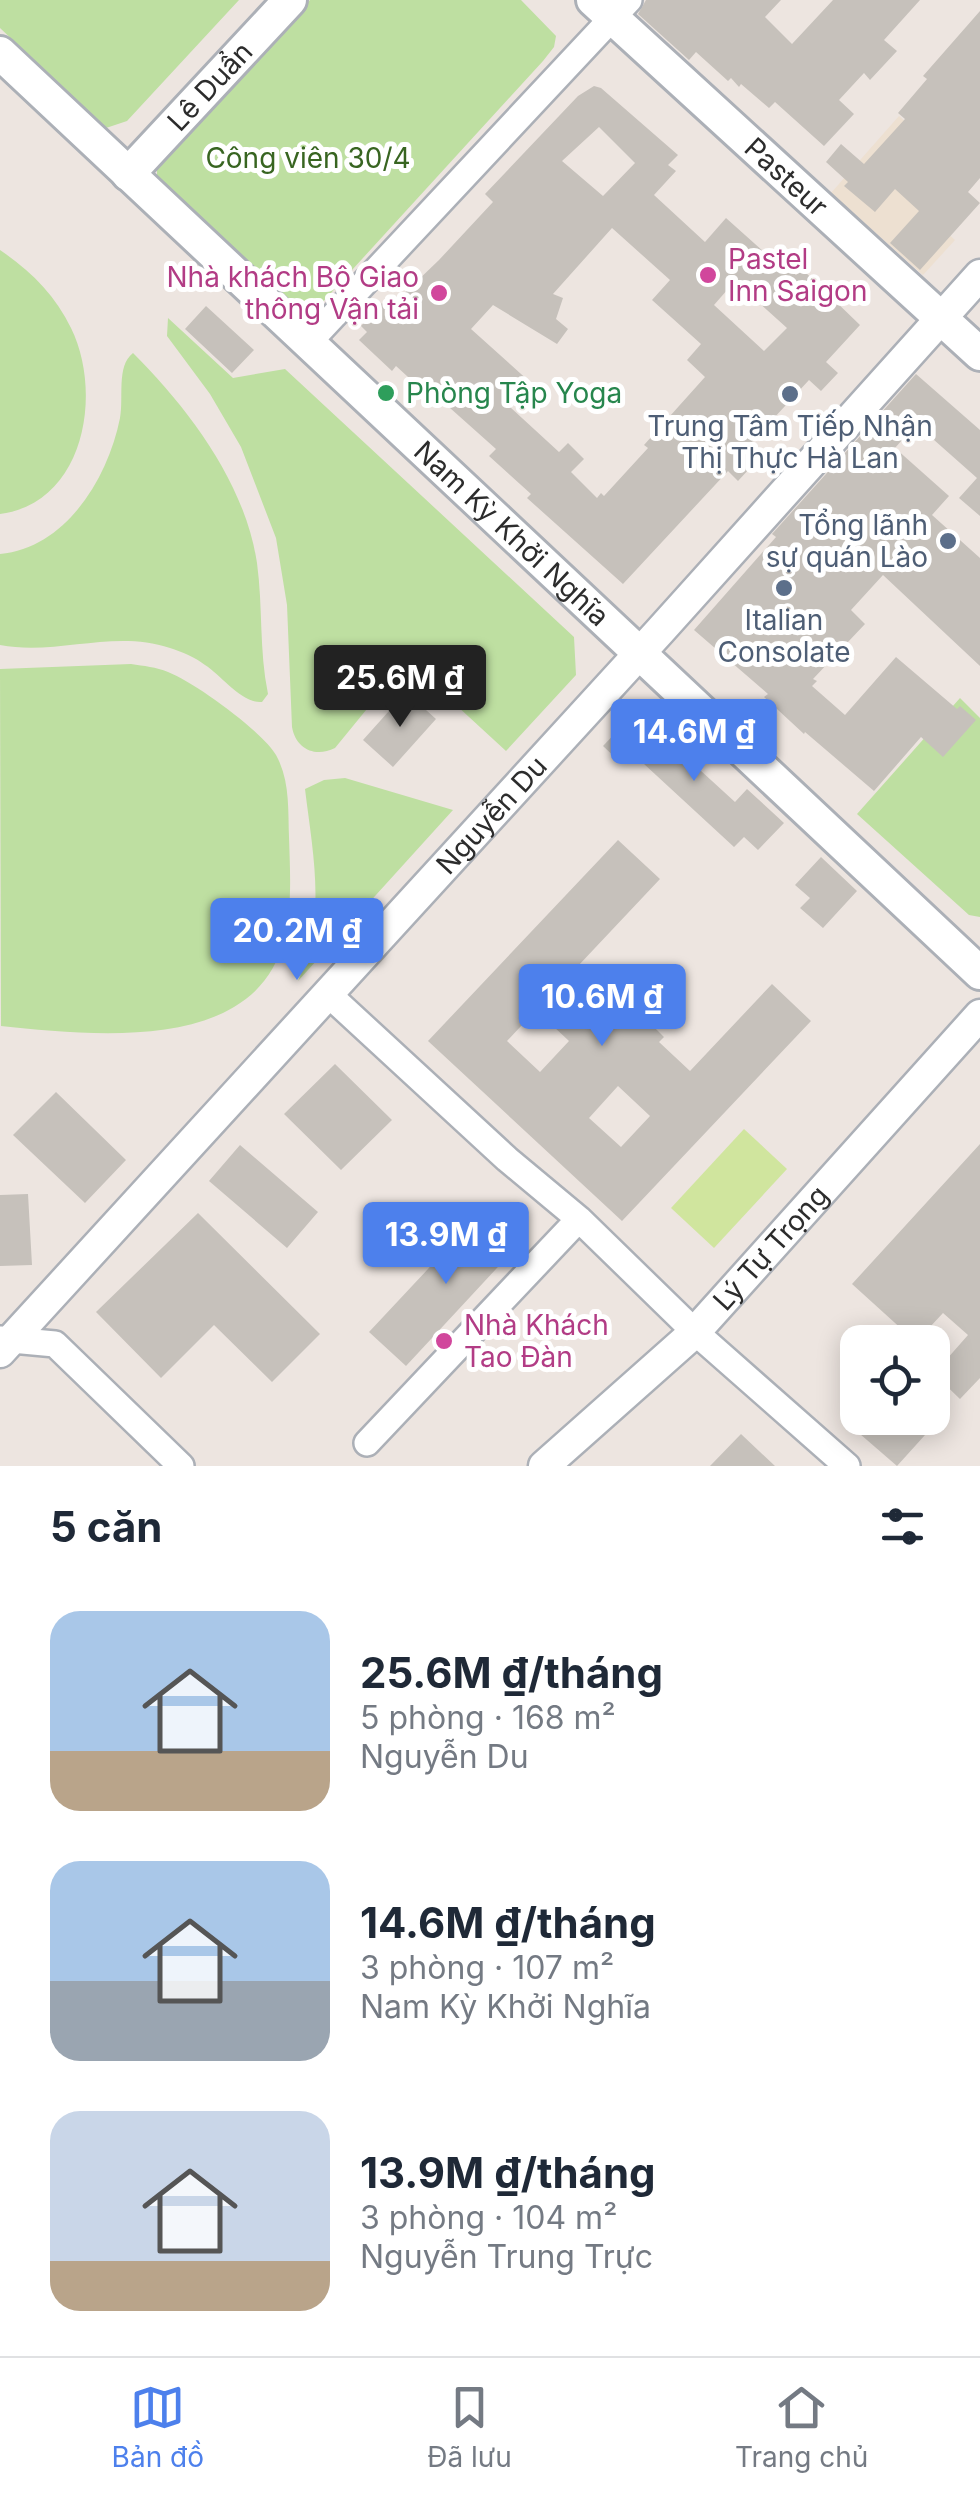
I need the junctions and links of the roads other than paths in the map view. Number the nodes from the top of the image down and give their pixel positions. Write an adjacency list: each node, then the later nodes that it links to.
1 (290, 0): 4 (main road, Lê Duẩn)
2 (612, 6): 6 (main road, Pasteur); 7 (street)
3 (0, 53): 4 (main road, Nam Kỳ Khởi Nghĩa)
4 (128, 174): 7 (main road, Nam Kỳ Khởi Nghĩa)
5 (980, 275): 6 (street, Nguyễn Du)
6 (941, 318): 8 (main road, Pasteur); 9 (street, Nguyễn Du)
7 (309, 342): 9 (main road, Nam Kỳ Khởi Nghĩa)
8 (980, 354)
9 (638, 655): 10 (main road, Nam Kỳ Khởi Nghĩa); 11 (street, Nguyễn Du)
10 (980, 973)
11 (328, 994): 13 (street); 15 (street, Nguyễn Du)
12 (980, 1015): 14 (street, Lý Tự Trọng)
13 (579, 1219): 14 (street); 16 (street)
14 (695, 1332): 18 (street, Lý Tự Trọng); 19 (street)
15 (4, 1343): 17 (street)
16 (366, 1443)
17 (181, 1466)
18 (544, 1466)
19 (847, 1466)

